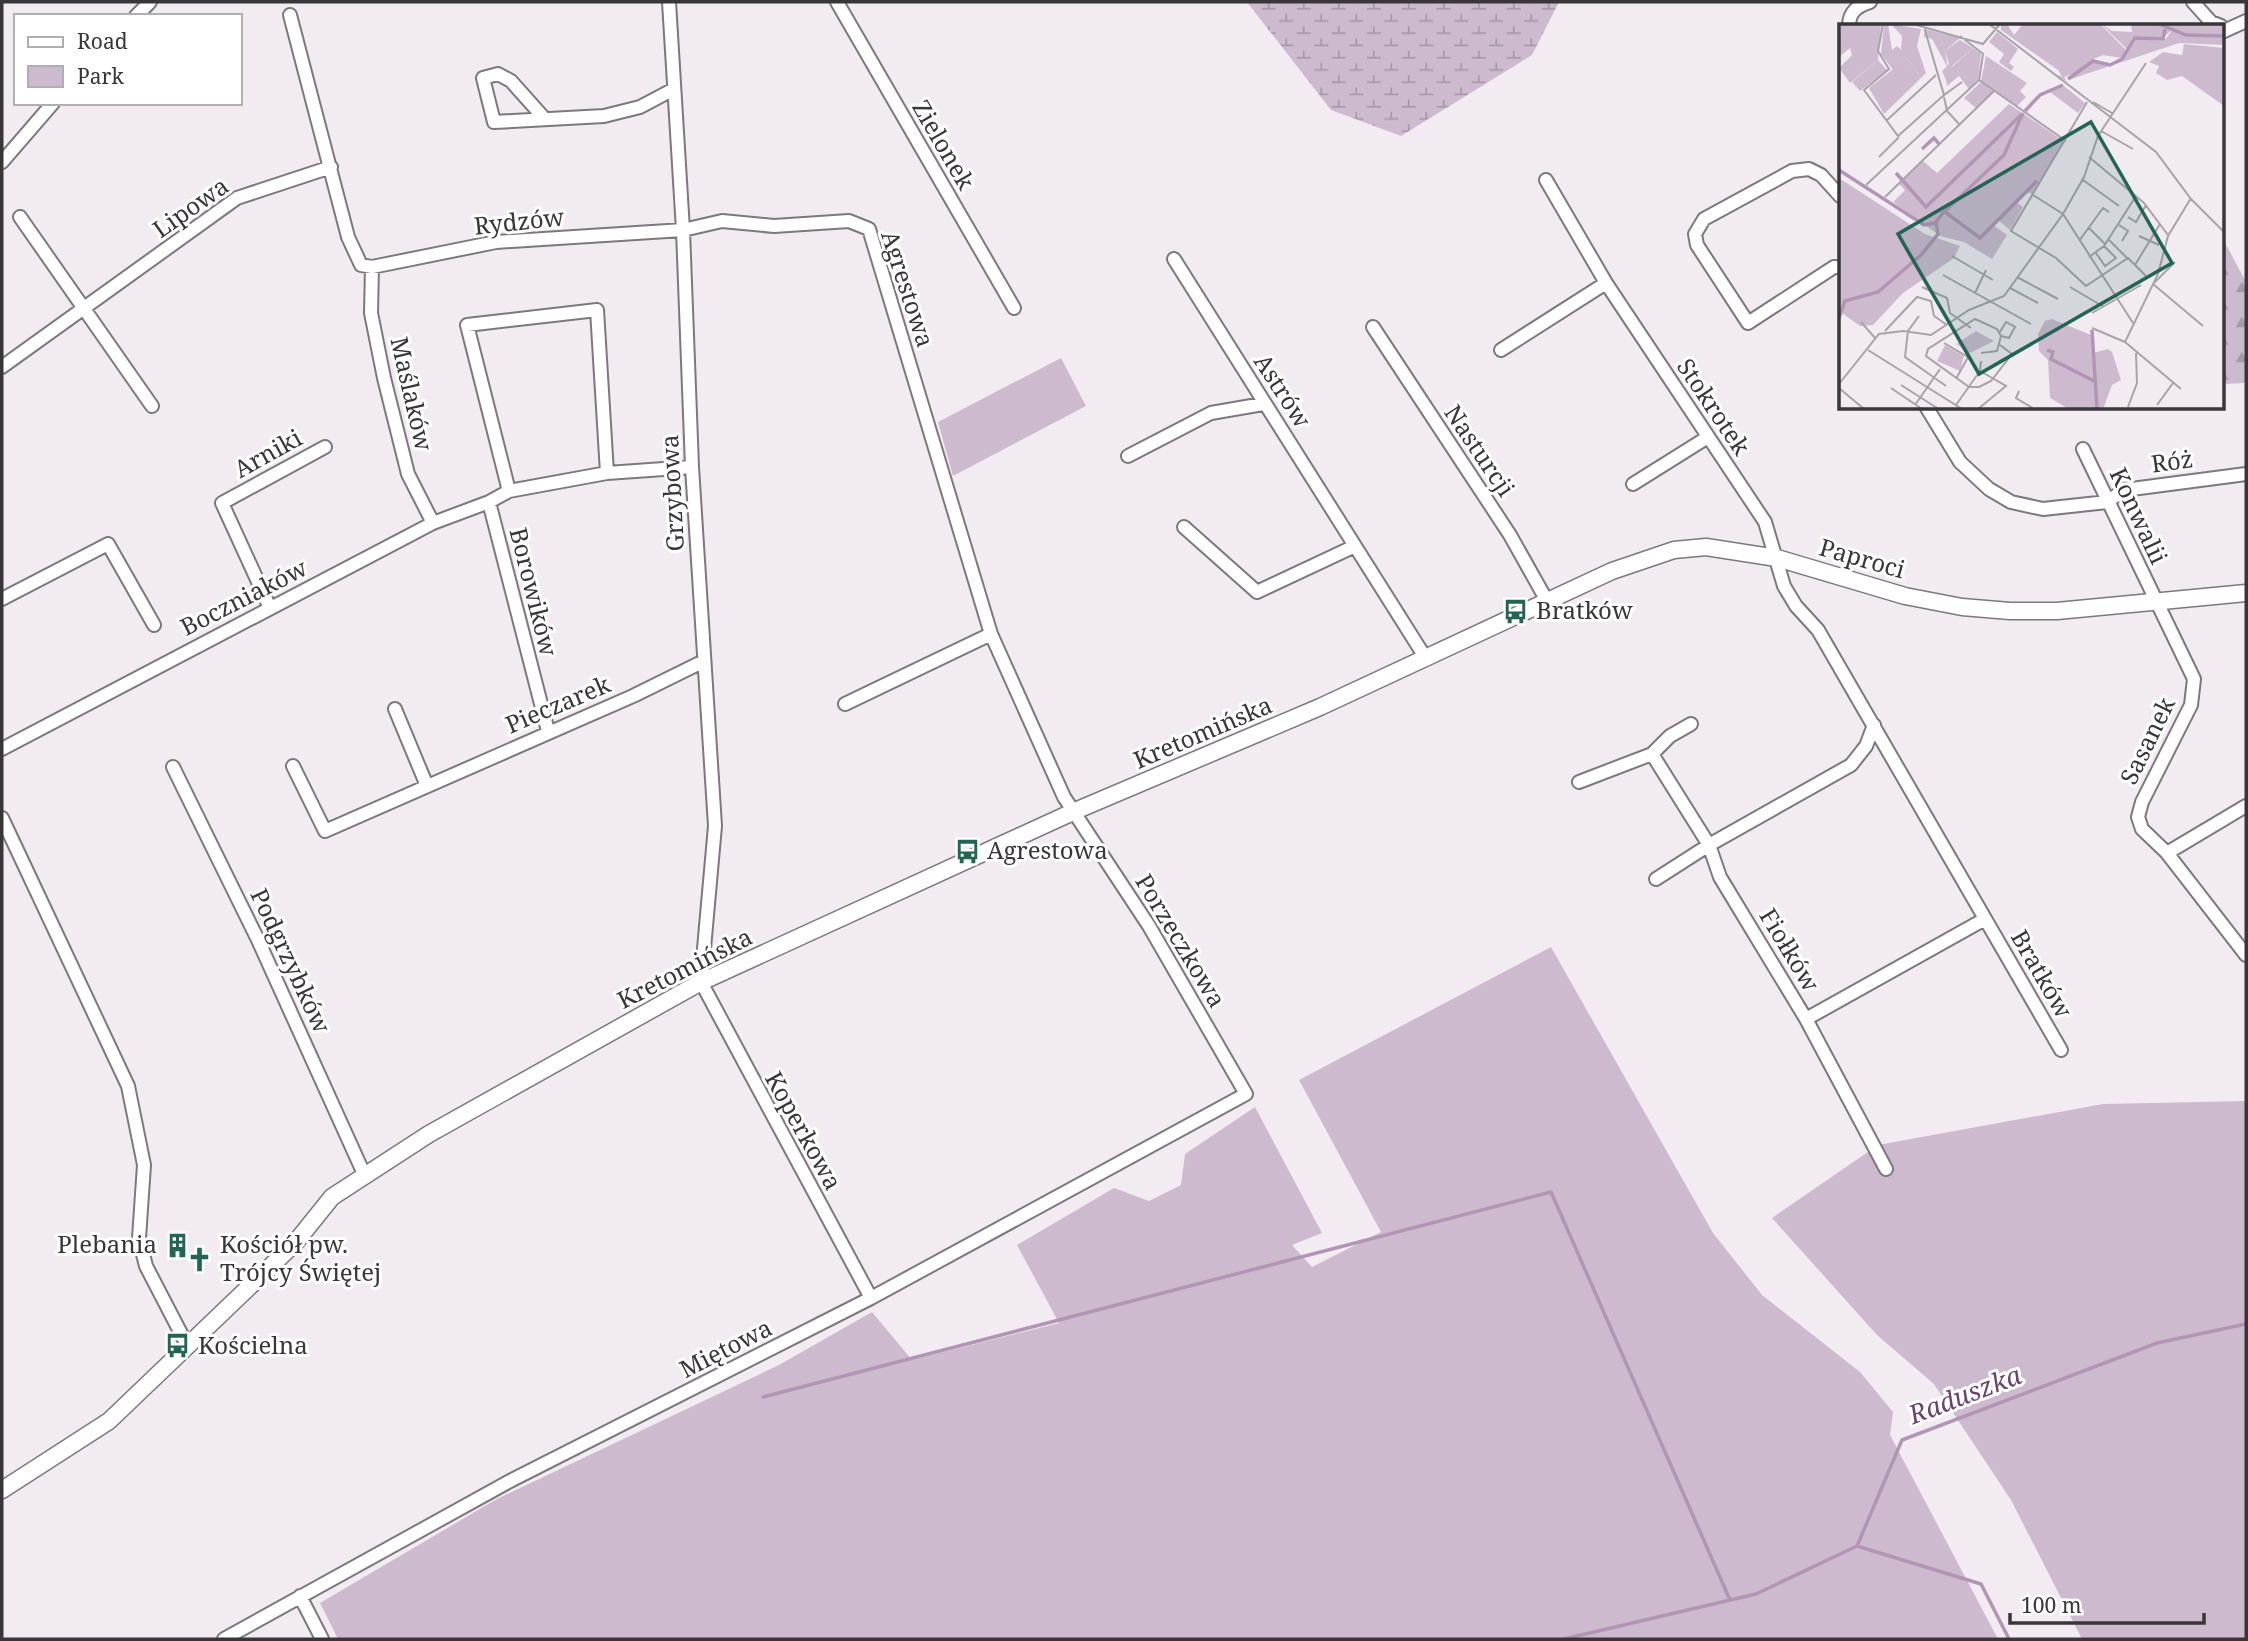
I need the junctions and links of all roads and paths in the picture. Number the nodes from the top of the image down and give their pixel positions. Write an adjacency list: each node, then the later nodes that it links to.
1 (669, 2): 10 (street, Grzybowa)
2 (837, 2): 24 (street, Zielonek)
3 (1870, 2): 7 (street)
4 (2193, 2): 8 (street)
5 (290, 15): 14 (street, Maślaków)
6 (2246, 21): 9 (street)
7 (1849, 24)
8 (2214, 24)
9 (2224, 29)
10 (674, 89): 12 (street); 18 (street, Grzybowa)
11 (51, 105): 13 (street)
12 (544, 118): 12 (street)
13 (2, 162)
14 (331, 167): 20 (street, Maślaków); 23 (street, Lipowa)
15 (1546, 180): 22 (street, Stokrotek)
16 (1839, 195): 21 (street)
17 (20, 217): 23 (street)
18 (683, 230): 20 (street, Rydzów); 35 (street, Grzybowa); 53 (street, Agrestowa)
19 (1174, 259): 28 (street, Astrów)
20 (366, 266): 42 (street, Maślaków)
21 (1839, 267)
22 (1606, 284): 26 (street); 31 (street, Stokrotek)
23 (86, 308): 27 (street, Lipowa); 29 (street)
24 (1014, 308)
25 (1373, 327): 49 (street, Nasturcji)
26 (1501, 350)
27 (2, 367)
28 (1263, 404): 34 (street); 44 (street, Astrów)
29 (152, 407)
30 (1928, 410): 41 (street, Róż)
31 (1708, 437): 38 (street); 45 (street, Stokrotek)
32 (325, 447): 50 (street, Arniki)
33 (2084, 449): 41 (street, Konwalii)
34 (1128, 456)
35 (692, 467): 36 (street, Boczniaków); 55 (street, Grzybowa)
36 (607, 473): 39 (street, Boczniaków); 39 (street)
37 (2246, 474): 41 (street, Róż)
38 (1633, 484)
39 (509, 491): 40 (street, Boczniaków)
40 (488, 502): 42 (street, Boczniaków); 60 (street, Borowików)
41 (2107, 502): 48 (street, Konwalii)
42 (433, 523): 50 (street, Boczniaków)
43 (1184, 527): 44 (street)
44 (1354, 547): 54 (street, Astrów)
45 (1777, 558): 48 (street, Paproci); 49 (street, Paproci); 59 (street, Bratków)
46 (2246, 593): 48 (street, Paproci)
47 (2, 599): 51 (street)
48 (2155, 600): 71 (street, Sasanek)
49 (1547, 601): 52 (street, Paproci)
50 (270, 608): 61 (street, Boczniaków)
51 (154, 625)
52 (1481, 631): 54 (street, Kretomińska)
53 (990, 634): 56 (street); 68 (street, Agrestowa)
54 (1425, 657): 68 (street, Kretomińska)
55 (704, 661): 60 (street, Pieczarek); 75 (street, Grzybowa)
56 (845, 704)
57 (395, 709): 66 (street)
58 (1691, 724): 62 (street)
59 (1874, 725): 70 (street); 73 (street, Bratków)
60 (548, 732): 66 (street, Pieczarek)
61 (2, 749)
62 (1652, 754): 65 (street); 70 (street, Fiołków)
63 (293, 766): 66 (street, Pieczarek)
64 (173, 767): 80 (street, Podgrzybków)
65 (1579, 782)
66 (427, 786)
67 (2246, 806): 71 (street)
68 (1075, 811): 75 (street, Kretomińska); 78 (street, Porzeczkowa)
69 (2, 818): 82 (street)
70 (1709, 845): 72 (street); 76 (street, Fiołków)
71 (2166, 853): 74 (street, Sasanek)
72 (1656, 879)
73 (1985, 919): 76 (street, Bratków); 77 (street, Bratków)
74 (2246, 955)
75 (701, 982): 80 (street, Kretomińska); 81 (street, Koperkowa)
76 (1806, 1019): 79 (street, Fiołków)
77 (2061, 1050)
78 (1246, 1094): 81 (street, Miętowa)
79 (1886, 1170)
80 (365, 1174): 82 (street, Kretomińska)
81 (871, 1298): 84 (street, Miętowa)
82 (188, 1347): 83 (street, Kretomińska)
83 (2, 1490)
84 (300, 1596): 85 (street, Miętowa); 86 (street)
85 (224, 1639)
86 (321, 1639)

